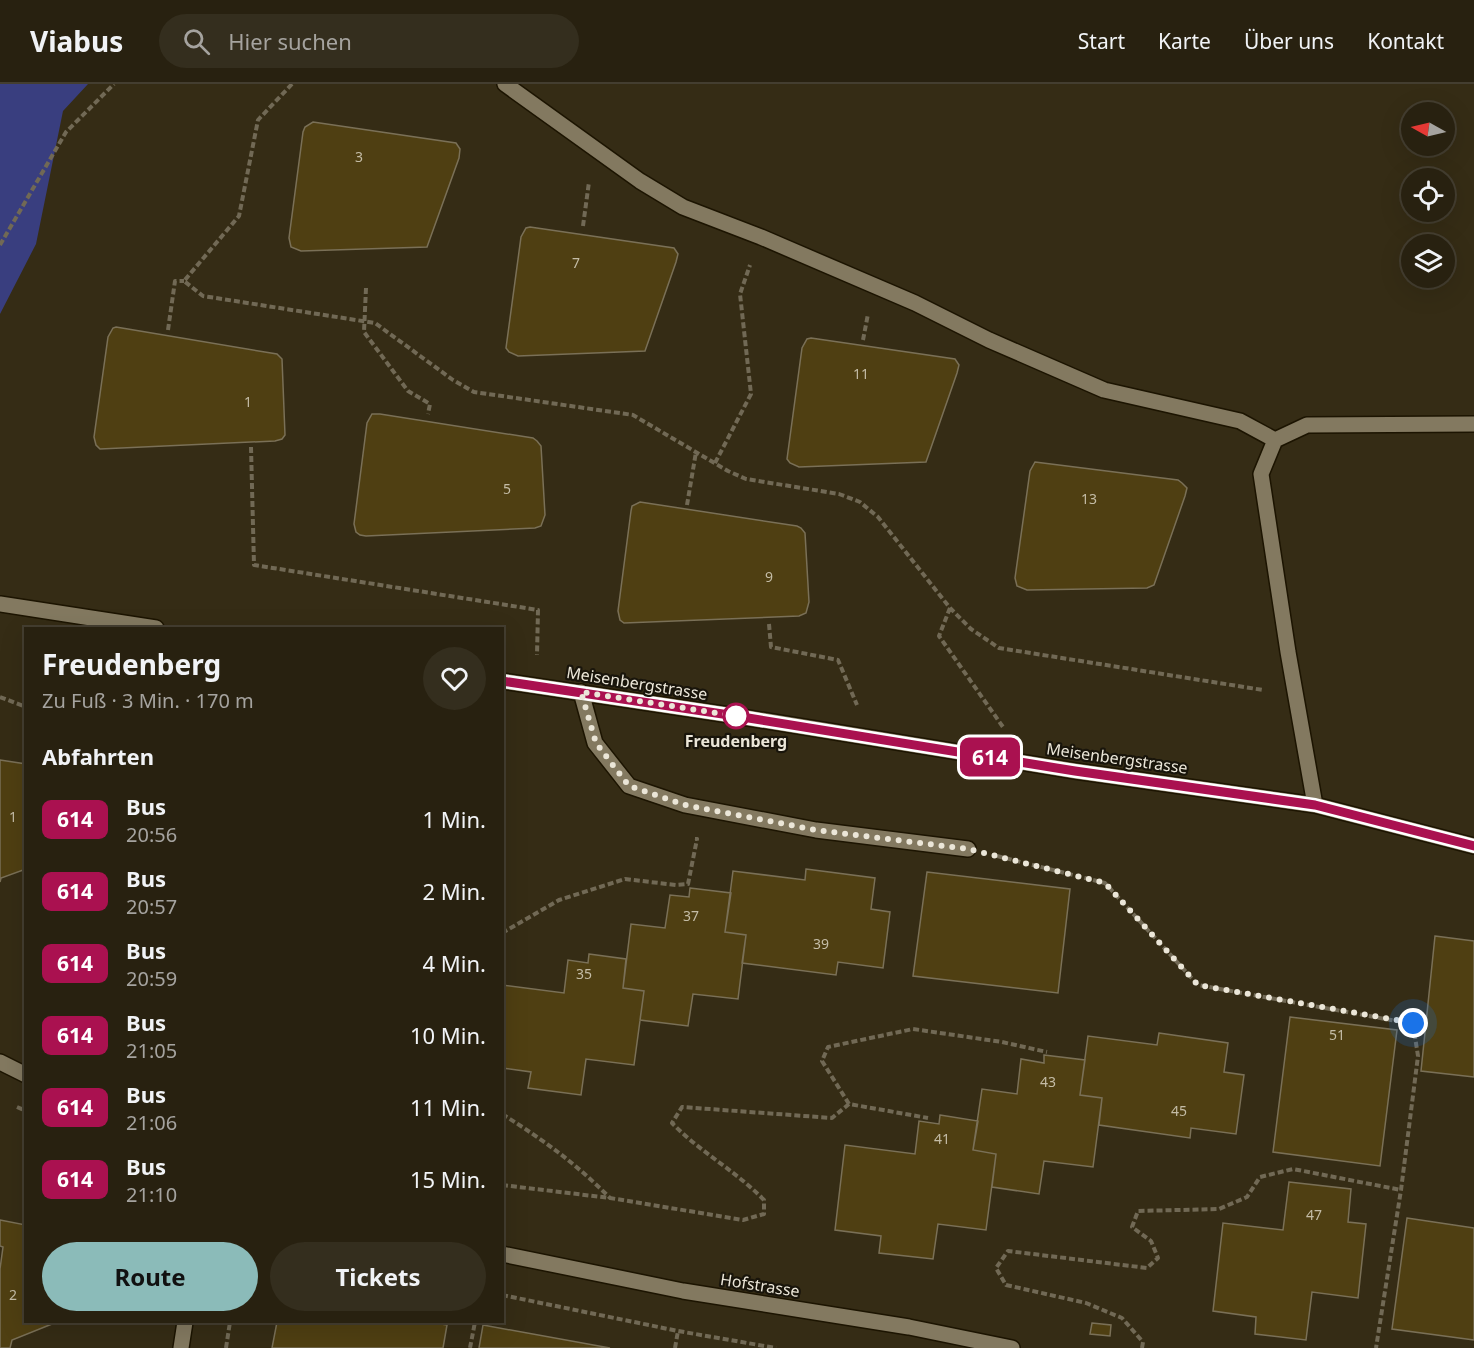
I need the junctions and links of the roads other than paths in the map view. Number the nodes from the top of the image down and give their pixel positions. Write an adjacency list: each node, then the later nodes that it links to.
1 (505, 84): 3 (street)
2 (1474, 424): 3 (street)
3 (1275, 440): 8 (street)
4 (0, 604): 5 (street)
5 (150, 627)
6 (504, 681): 7 (street, Meisenbergstrasse)
7 (581, 692): 8 (street, Meisenbergstrasse); 10 (street)
8 (1315, 805): 9 (street, Meisenbergstrasse)
9 (1474, 846)
10 (968, 849)
11 (0, 1062): 12 (street)
12 (24, 1074)
13 (504, 1254): 16 (street, Hofstrasse)
14 (185, 1323): 15 (street)
15 (181, 1348)
16 (1012, 1348)

